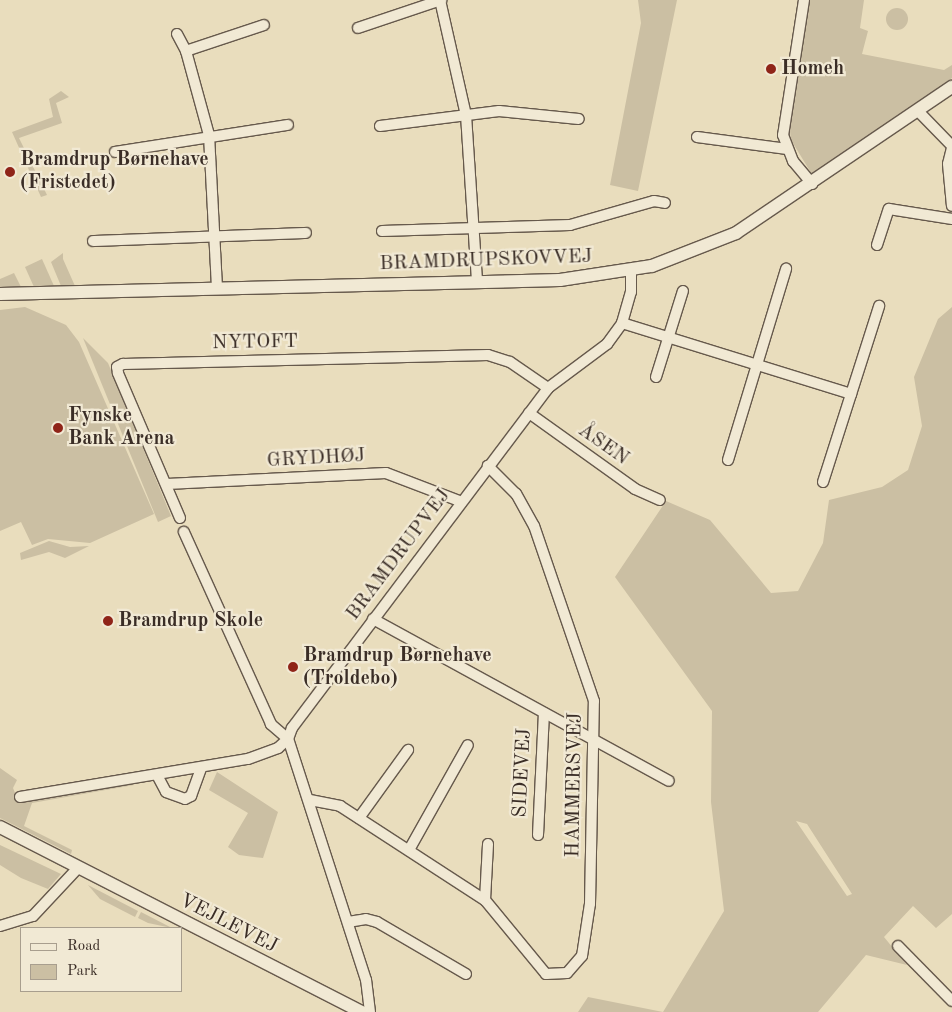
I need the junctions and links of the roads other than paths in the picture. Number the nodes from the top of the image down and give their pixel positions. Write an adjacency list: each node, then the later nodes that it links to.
1 (441, 0): 4 (street); 9 (street)
2 (804, 0): 16 (street)
3 (264, 25): 6 (street)
4 (358, 28)
5 (177, 34): 6 (street)
6 (186, 51): 13 (street)
7 (952, 87): 8 (street, BRAMDRUPSKOVVEJ)
8 (918, 111): 15 (street); 18 (street, BRAMDRUPSKOVVEJ)
9 (466, 115): 10 (street); 12 (street); 22 (street)
10 (579, 120)
11 (288, 124): 13 (street)
12 (380, 126)
13 (209, 135): 17 (street); 25 (street)
14 (698, 137): 16 (street)
15 (952, 147): 20 (street)
16 (787, 149): 18 (street)
17 (115, 152)
18 (812, 184): 29 (street, BRAMDRUPSKOVVEJ)
19 (665, 203): 22 (street)
20 (952, 206)
21 (952, 219): 27 (street)
22 (476, 230): 23 (street); 30 (street)
23 (382, 231)
24 (306, 233): 25 (street)
25 (215, 237): 26 (street); 31 (street)
26 (94, 241)
27 (878, 245)
28 (786, 269): 37 (street)
29 (631, 270): 30 (street, BRAMDRUPSKOVVEJ); 35 (street, BRAMDRUPVEJ)
30 (477, 282): 31 (street, BRAMDRUPSKOVVEJ)
31 (217, 289): 33 (street, BRAMDRUPSKOVVEJ)
32 (682, 291): 36 (street)
33 (0, 294)
34 (879, 306): 40 (street)
35 (622, 323): 36 (street); 39 (street, BRAMDRUPVEJ)
36 (669, 337): 37 (street); 38 (street)
37 (756, 365): 40 (street); 42 (street)
38 (656, 377)
39 (548, 388): 41 (street, BRAMDRUPVEJ); 45 (street, NYTOFT)
40 (851, 394): 44 (street)
41 (529, 413): 43 (street, BRAMDRUPVEJ); 46 (street, ÅSEN)
42 (728, 460)
43 (488, 466): 47 (street, BRAMDRUPVEJ); 53 (street, HAMMERSVEJ)
44 (823, 482)
45 (166, 484): 47 (street, GRYDHØJ); 48 (street, NYTOFT)
46 (660, 500)
47 (462, 502): 50 (street, BRAMDRUPVEJ)
48 (180, 518)
49 (184, 532): 52 (street)
50 (373, 619): 51 (street); 52 (street, BRAMDRUPVEJ)
51 (544, 713): 53 (street); 63 (street, SIDEVEJ)
52 (288, 739): 56 (street); 60 (street)
53 (597, 742): 58 (street); 69 (street, HAMMERSVEJ)
54 (468, 745): 66 (street)
55 (408, 750): 61 (street)
56 (201, 769): 57 (street); 57 (street)
57 (157, 776): 59 (street)
58 (669, 781)
59 (20, 797)
60 (310, 800): 61 (street); 70 (street)
61 (359, 818): 66 (street)
62 (0, 828): 67 (street, VEJLEVEJ)
63 (538, 835)
64 (0, 836): 67 (street, VEJLEVEJ)
65 (488, 844): 69 (street)
66 (408, 850): 69 (street)
67 (64, 863): 68 (street, VEJLEVEJ)
68 (77, 869): 71 (street); 75 (street, VEJLEVEJ)
69 (485, 900)
70 (348, 922): 73 (street); 76 (street)
71 (0, 926)
72 (898, 946): 74 (street)
73 (466, 974)
74 (952, 1001)
75 (362, 1012)
76 (370, 1012)

